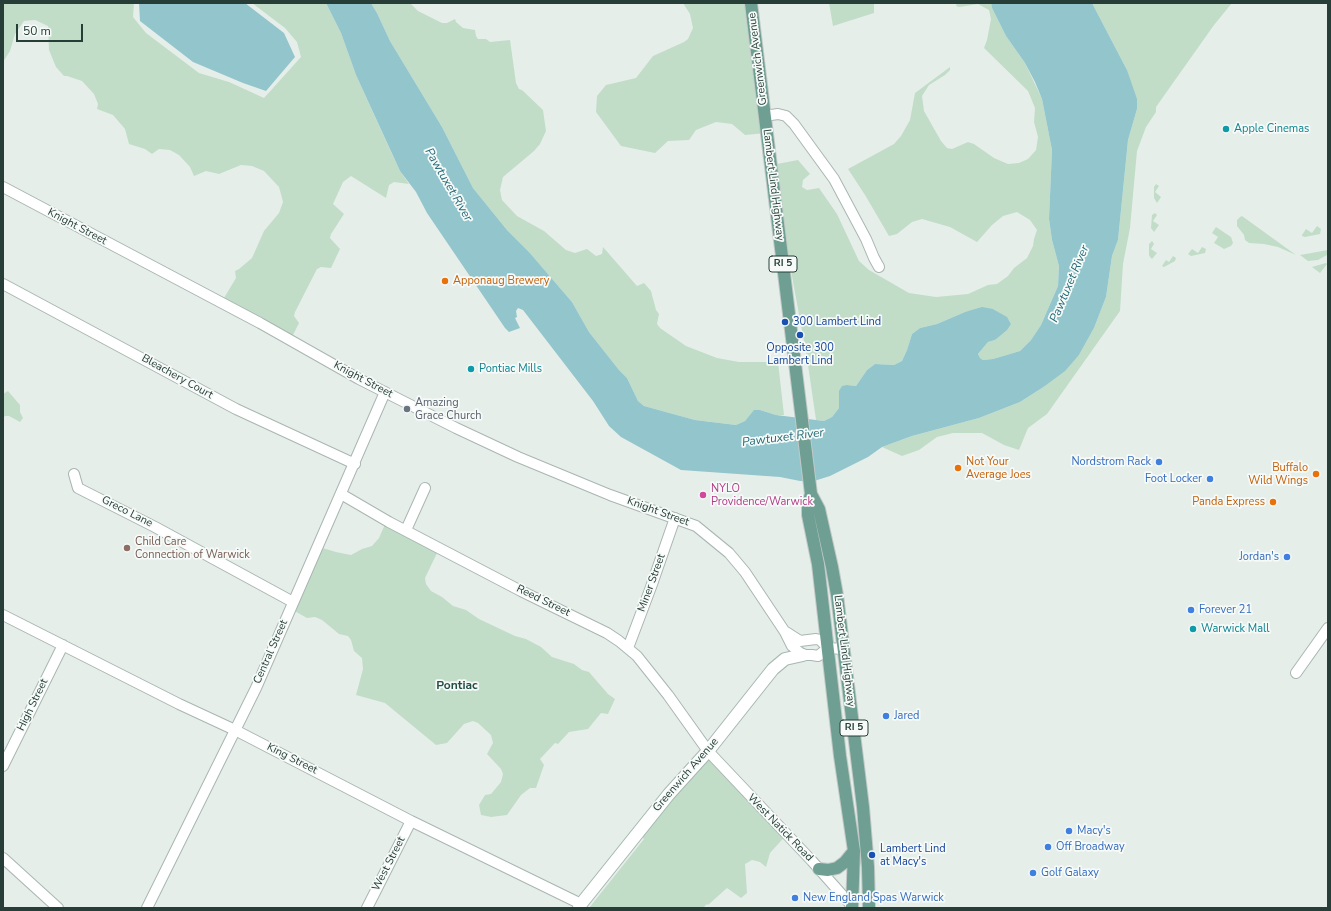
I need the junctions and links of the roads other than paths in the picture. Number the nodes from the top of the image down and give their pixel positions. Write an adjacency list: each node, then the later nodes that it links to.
1 (751, 3): 2 (main road, Greenwich Avenue / RI 5)
2 (764, 116): 4 (street); 11 (main road, Lambert Lind Highway / RI 5)
3 (3, 187): 6 (street, Knight Street)
4 (879, 267)
5 (3, 284): 7 (street, Bleachery Court)
6 (385, 392): 7 (street, Central Street); 12 (street, Knight Street)
7 (355, 464): 10 (street, Central Street)
8 (74, 474): 14 (street, Greco Lane)
9 (425, 488): 13 (street)
10 (341, 494): 13 (street, Reed Street); 14 (street, Central Street)
11 (811, 494): 20 (main road, Lambert Lind Highway / RI 5); 21 (main road, Lambert Lind Highway / RI 5)
12 (675, 518): 17 (street, Knight Street); 19 (street, Miner Street)
13 (406, 530): 19 (street, Reed Street)
14 (293, 602): 24 (street, Central Street)
15 (3, 614): 18 (street, King Street)
16 (1328, 628): 23 (street)
17 (785, 632): 20 (street); 22 (street, Knight Street)
18 (63, 645): 24 (street, King Street); 26 (street, High Street)
19 (628, 648): 25 (street, Reed Street)
20 (828, 648): 21 (street); 22 (street); 28 (main road, Lambert Lind Highway / RI 5)
21 (843, 649): 36 (main road, Lambert Lind Highway / RI 5)
22 (804, 655): 25 (street, Greenwich Avenue)
23 (1296, 673)
24 (235, 730): 27 (street, King Street); 34 (street, Central Street)
25 (708, 751): 30 (street, West Natick Road); 31 (street, Greenwich Avenue)
26 (3, 766)
27 (412, 821): 31 (street, King Street); 35 (street, West Street)
28 (854, 851): 30 (main road); 32 (main road, Lambert Lind Highway / RI 5)
29 (3, 858): 33 (street)
30 (819, 868): 32 (street, West Natick Road)
31 (580, 906)
32 (854, 907)
33 (58, 908)
34 (147, 908)
35 (367, 908)
36 (869, 908)

